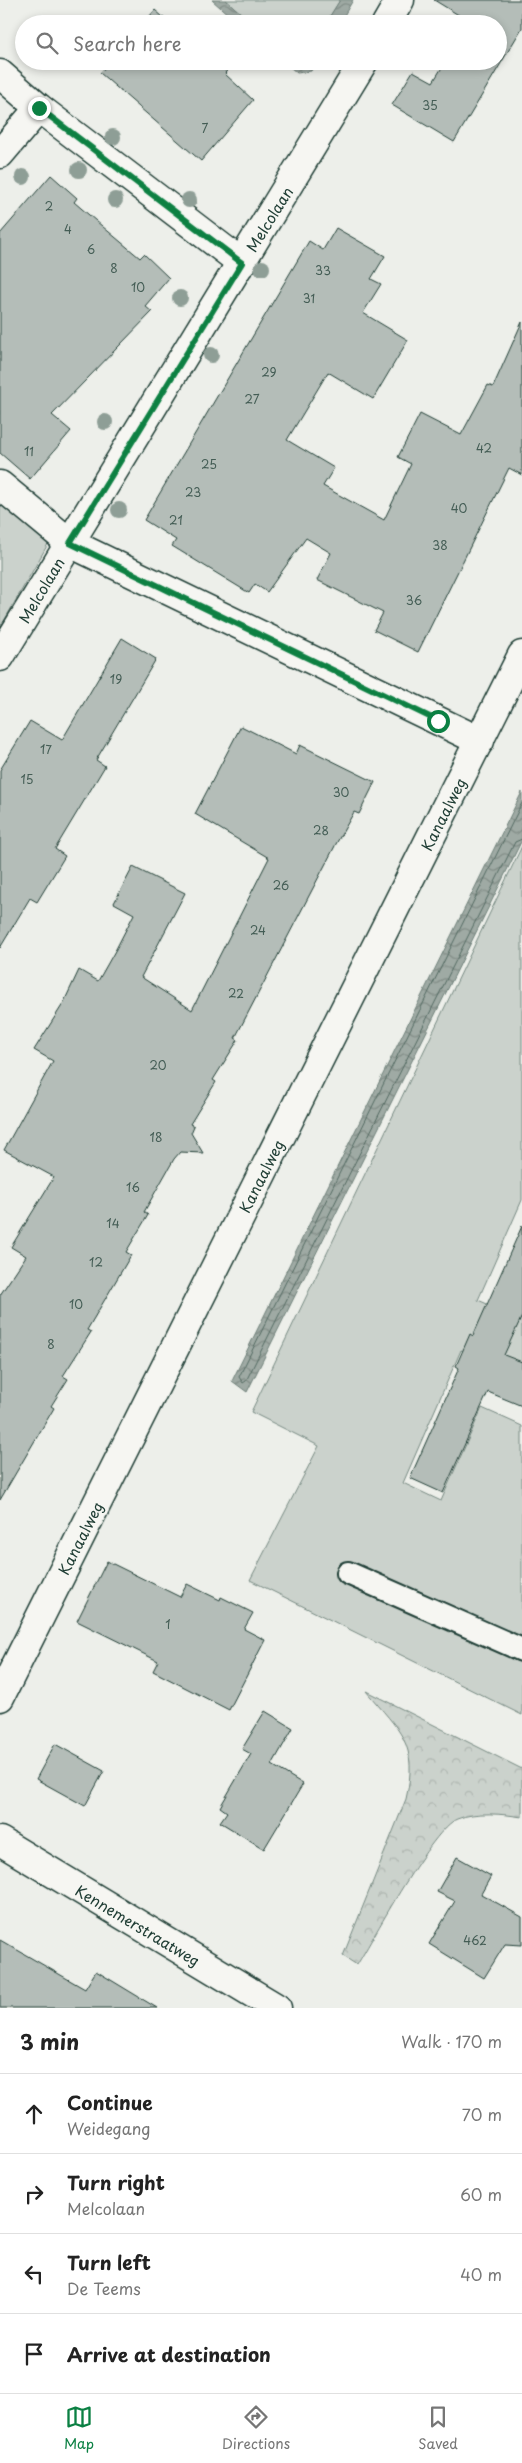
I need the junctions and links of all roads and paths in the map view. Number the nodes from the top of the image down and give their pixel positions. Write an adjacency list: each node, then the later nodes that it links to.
1 (400, 0): 2 (street)
2 (391, 15)
3 (359, 70): 7 (street, Melcolaan)
4 (0, 74): 5 (street)
5 (39, 108): 6 (street); 7 (street)
6 (0, 154)
7 (242, 263): 9 (street, Melcolaan)
8 (0, 485): 9 (street)
9 (70, 543): 10 (street, Melcolaan); 12 (street)
10 (1, 654)
11 (522, 655): 12 (street, Kanaalweg)
12 (480, 740): 15 (street, Kanaalweg)
13 (348, 1573): 14 (lane)
14 (522, 1650)
15 (0, 1697)
16 (0, 1841): 17 (street, Kennemerstraatweg)
17 (277, 2008)

